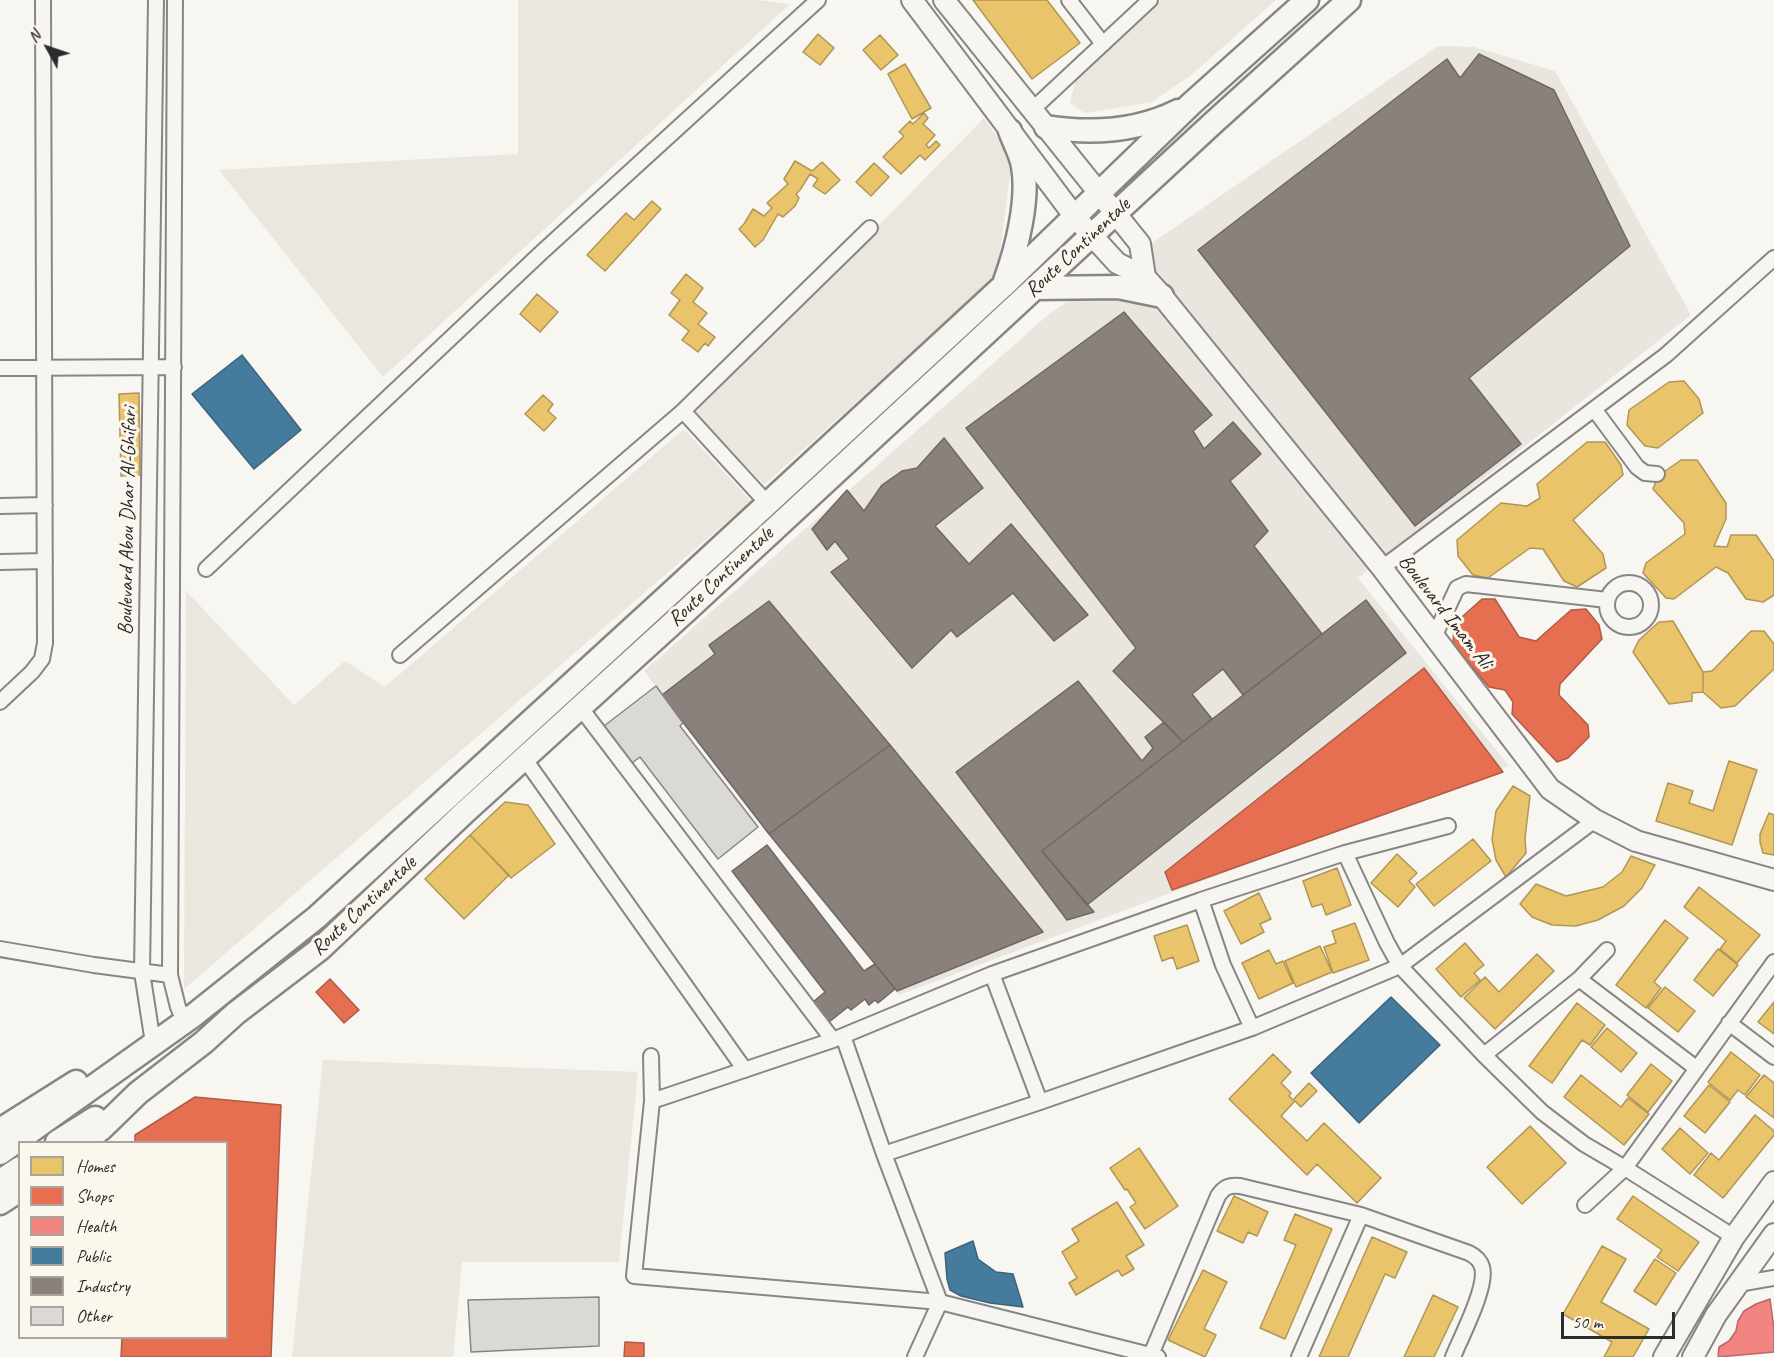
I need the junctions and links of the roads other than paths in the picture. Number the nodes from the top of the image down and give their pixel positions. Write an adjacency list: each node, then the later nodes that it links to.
1 (43, 0): 28 (street)
2 (156, 0): 25 (street, Boulevard Abou Dhar Al-Ghifari)
3 (175, 0): 26 (street, Boulevard Abou Dhar Al-Ghifari)
4 (818, 0): 38 (street)
5 (912, 0): 14 (street)
6 (944, 0): 13 (street)
7 (1070, 0): 11 (street)
8 (1150, 0): 11 (street)
9 (1307, 0): 12 (main road, Route Continentale)
10 (1349, 0): 16 (main road, Route Continentale)
11 (1103, 44): 13 (street)
12 (1192, 103): 13 (main road); 15 (main road, Route Continentale)
13 (1039, 118): 15 (street)
14 (1010, 131): 17 (street); 22 (main road)
15 (1100, 193): 16 (street); 17 (main road, Route Continentale)
16 (1116, 214): 19 (main road, Route Continentale); 21 (street)
17 (1075, 217): 19 (street); 22 (main road, Route Continentale)
18 (870, 228): 30 (street)
19 (1092, 236): 21 (street); 23 (main road, Route Continentale)
20 (1774, 258): 29 (street)
21 (1145, 277): 24 (street, Boulevard Imam Ali)
22 (1003, 286): 32 (main road, Route Continentale)
23 (1035, 288): 24 (main road); 43 (main road, Route Continentale)
24 (1162, 296): 37 (street, Boulevard Imam Ali)
25 (151, 367): 26 (street); 28 (street); 54 (street, Boulevard Abou Dhar Al-Ghifari)
26 (174, 367): 56 (street, Boulevard Abou Dhar Al-Ghifari)
27 (0, 368): 28 (street)
28 (45, 368): 33 (street)
29 (1594, 409): 31 (street); 37 (street)
30 (683, 411): 32 (street); 41 (street)
31 (1657, 474)
32 (767, 503): 58 (main road, Route Continentale)
33 (45, 505): 34 (street); 35 (street)
34 (0, 506)
35 (45, 561): 36 (street); 42 (street)
36 (0, 562)
37 (1382, 568): 40 (street, Boulevard Imam Ali)
38 (206, 569)
39 (1607, 600): 40 (street)
40 (1434, 637): 45 (street, Boulevard Imam Ali)
41 (400, 655)
42 (0, 702)
43 (580, 707): 44 (main road, Route Continentale); 61 (street)
44 (524, 758): 67 (street); 68 (main road, Route Continentale)
45 (1595, 820): 48 (street, Boulevard Imam Ali); 53 (street)
46 (1448, 826): 47 (street)
47 (1346, 853): 49 (street); 53 (street)
48 (1774, 880)
49 (1201, 900): 55 (street); 60 (street)
50 (0, 949): 54 (street)
51 (1607, 950): 57 (street)
52 (1774, 962): 59 (street)
53 (1400, 966): 60 (street); 63 (street)
54 (142, 972): 56 (street); 62 (street, Boulevard Abou Dhar Al-Ghifari)
55 (992, 974): 61 (street); 70 (street)
56 (171, 975): 58 (street, Boulevard Abou Dhar Al-Ghifari)
57 (1579, 979): 63 (street); 66 (street)
58 (184, 1021): 62 (main road, Route Continentale)
59 (1729, 1023): 65 (street); 66 (street)
60 (1252, 1028): 70 (street)
61 (838, 1038): 67 (street); 75 (street)
62 (147, 1047): 71 (main road, Route Continentale); 74 (main road, Route Continentale)
63 (1484, 1055): 76 (street)
64 (651, 1056): 69 (street)
65 (1774, 1057)
66 (1696, 1068): 76 (street)
67 (745, 1070): 69 (street)
68 (138, 1093): 72 (main road); 73 (main road, Route Continentale)
69 (652, 1101): 88 (street)
70 (1040, 1102): 75 (street)
71 (0, 1130)
72 (60, 1141)
73 (86, 1141)
74 (0, 1153)
75 (884, 1154): 88 (street)
76 (1625, 1168): 82 (street); 85 (street)
77 (18, 1169): 78 (main road)
78 (0, 1181)
79 (1774, 1182): 85 (street)
80 (18, 1191): 81 (main road)
81 (0, 1203)
82 (1585, 1205)
83 (1361, 1215): 89 (street); 91 (street); 92 (street)
84 (1774, 1234): 87 (street)
85 (1734, 1237): 93 (street)
86 (1774, 1278): 87 (street)
87 (1738, 1284): 94 (street)
88 (940, 1302): 89 (street); 90 (street)
89 (1153, 1356)
90 (915, 1357)
91 (1299, 1357)
92 (1453, 1357)
93 (1664, 1357)
94 (1693, 1357)

